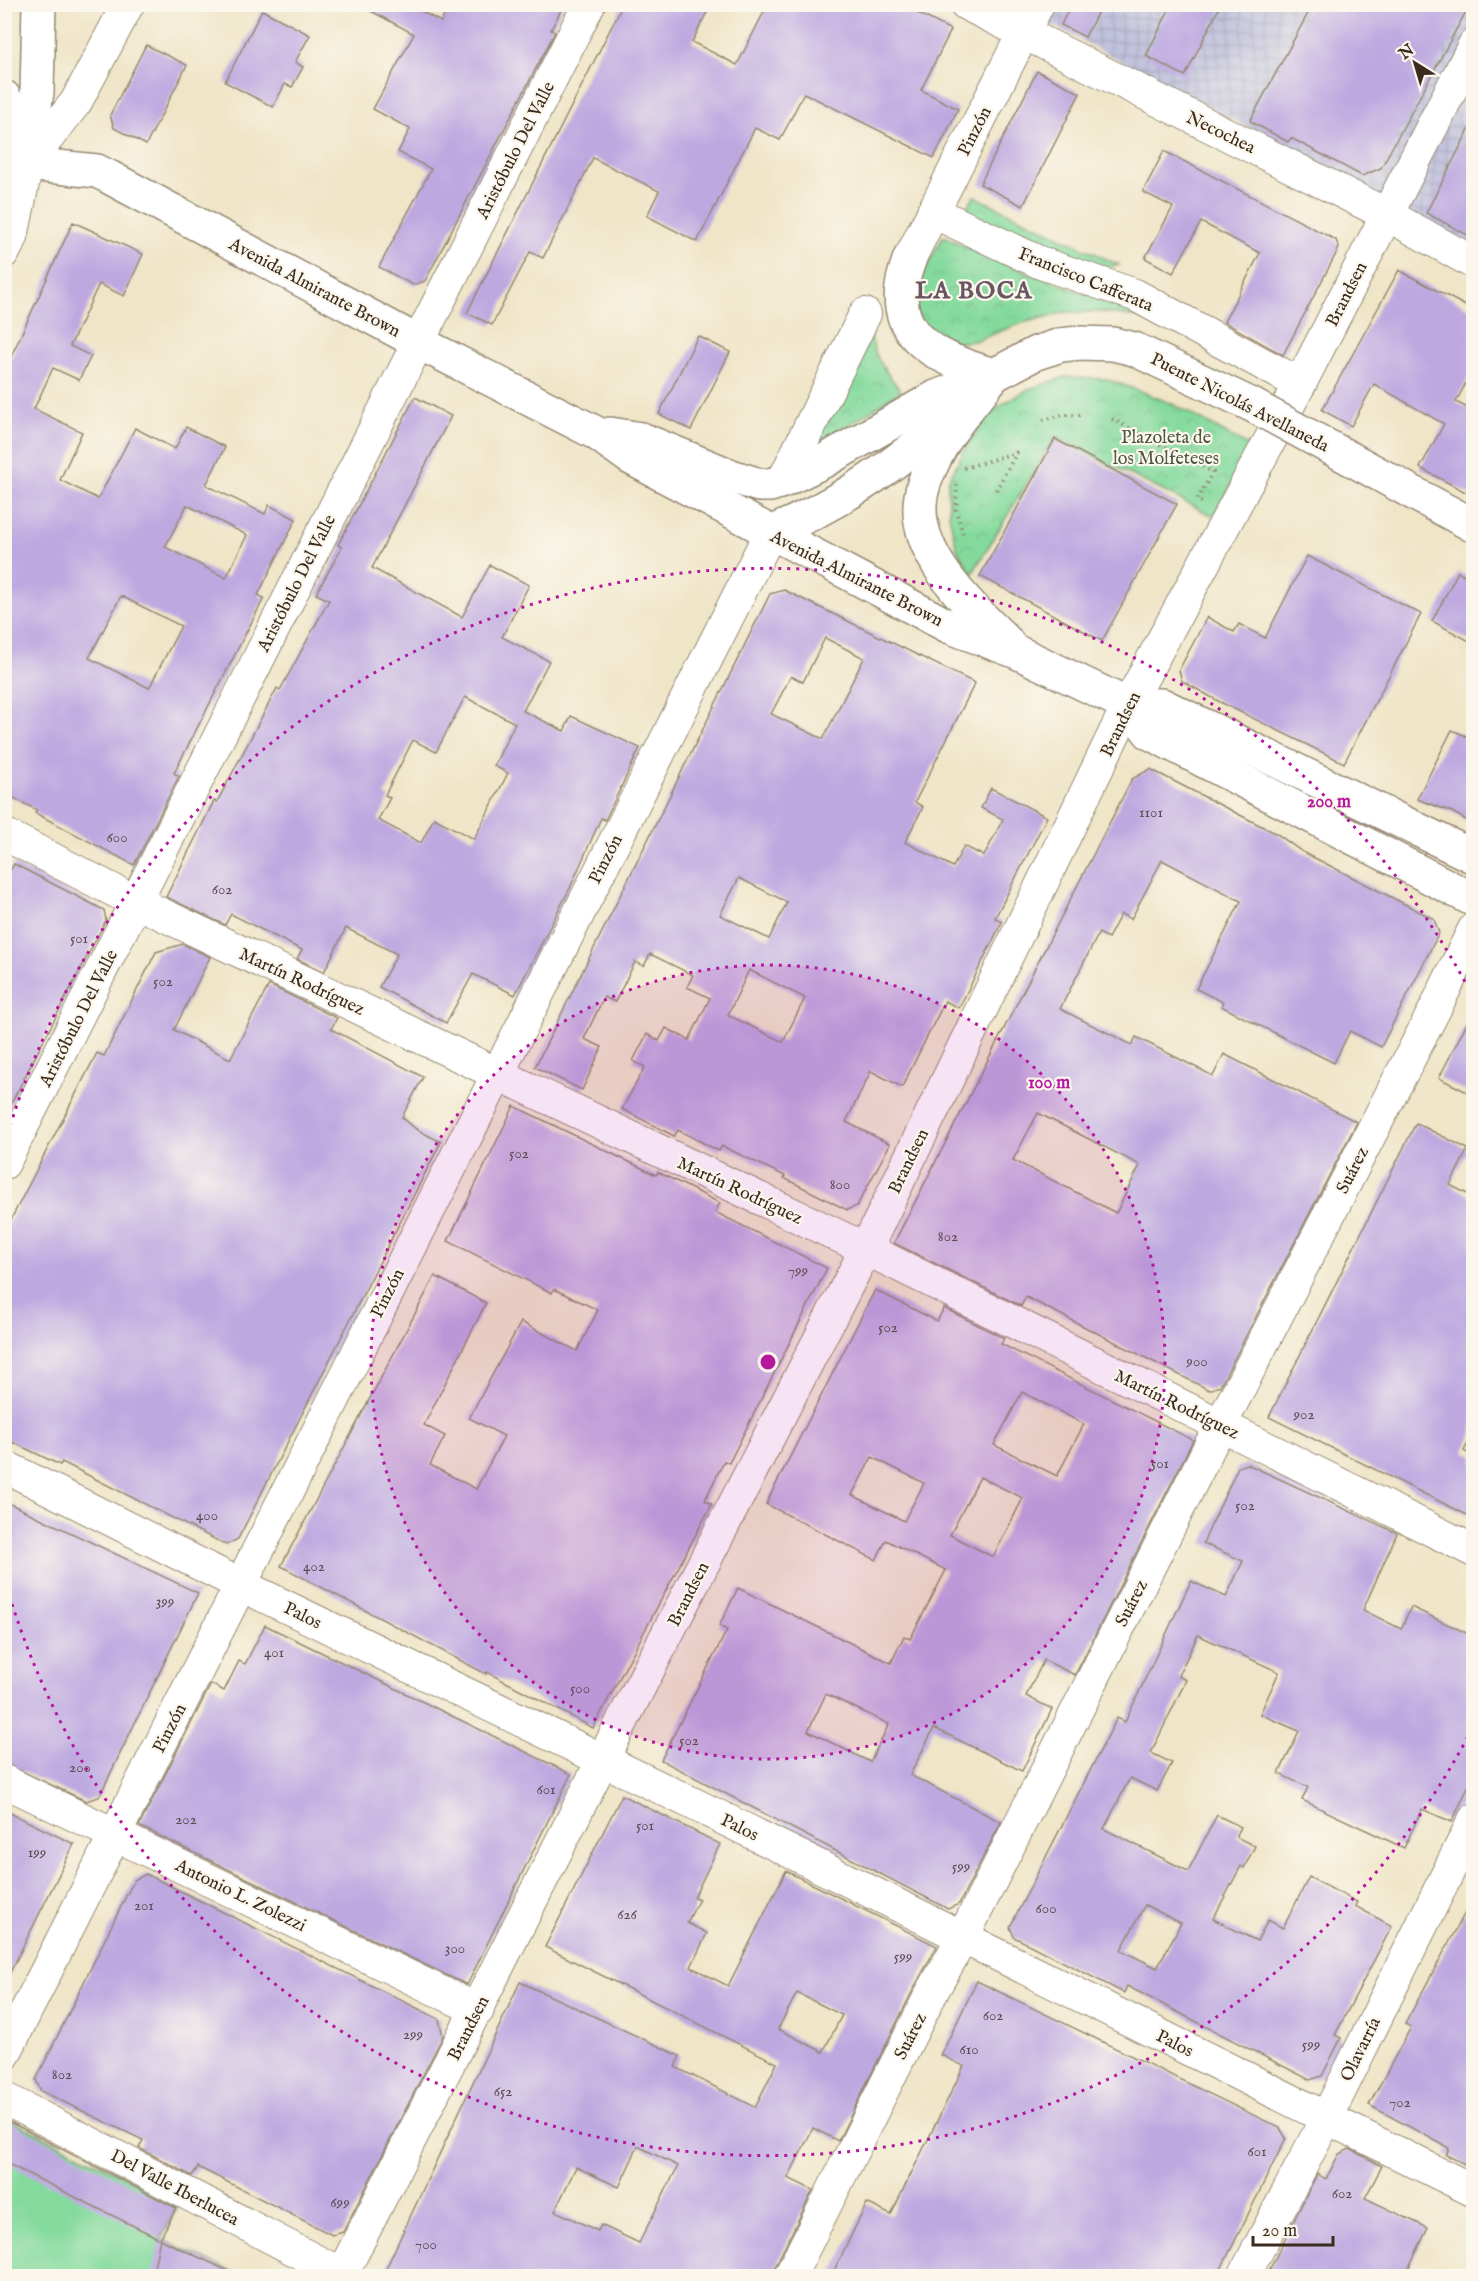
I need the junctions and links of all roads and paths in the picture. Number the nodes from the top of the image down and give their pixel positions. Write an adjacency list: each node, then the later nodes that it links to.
1 (39, 4): 9 (main road)
2 (128, 4): 9 (street)
3 (589, 4): 16 (street, Aristóbulo Del Valle)
4 (966, 4): 6 (street, Necochea)
5 (1038, 4): 6 (street, Pinzón)
6 (1023, 34): 10 (street, Pinzón); 11 (street, Necochea)
7 (1473, 45): 11 (street, Brandsen)
8 (4, 97): 9 (main road)
9 (12, 162): 12 (street); 16 (main road, Avenida Almirante Brown)
10 (933, 212): 13 (street, Pinzón); 18 (street, Francisco Cafferata)
11 (1386, 214): 14 (street, Necochea); 18 (street, Brandsen)
12 (4, 252)
13 (910, 258): 17 (main road)
14 (1473, 263)
15 (865, 314): 25 (street)
16 (418, 342): 22 (main road, Avenida Almirante Brown); 36 (street, Aristóbulo Del Valle)
17 (994, 375): 25 (main road, Puente Nicolás Avellaneda); 28 (main road, Puente Nicolás Avellaneda, bridge); 29 (main road, Puente Nicolás Avellaneda); 31 (main road)
18 (1300, 384): 32 (street, Brandsen)
19 (1082, 415): 21 (path)
20 (1112, 419): 23 (path)
21 (1043, 420)
22 (596, 433): 25 (main road, Avenida Almirante Brown); 29 (main road, Avenida Almirante Brown)
23 (1213, 472)
24 (961, 475): 27 (path)
25 (783, 481)
26 (957, 483): 30 (path)
27 (996, 490)
28 (1473, 526)
29 (770, 533): 31 (main road, Avenida Almirante Brown); 38 (street, Pinzón)
30 (964, 538)
31 (1017, 652): 32 (main road, Avenida Almirante Brown)
32 (1128, 705): 34 (main road, Avenida Almirante Brown); 35 (main road, Avenida Almirante Brown); 40 (street, Brandsen)
33 (4, 834): 36 (street, Martín Rodríguez)
34 (1473, 857)
35 (1473, 900)
36 (136, 902): 38 (street, Martín Rodríguez); 39 (street, Aristóbulo Del Valle)
37 (1473, 929): 41 (street, Suárez)
38 (496, 1074): 40 (street, Martín Rodríguez); 44 (street, Pinzón)
39 (4, 1163)
40 (866, 1250): 41 (street, Martín Rodríguez); 45 (street, Brandsen)
41 (1220, 1426): 43 (street, Martín Rodríguez); 49 (street, Suárez)
42 (4, 1466): 44 (street, Palos)
43 (1473, 1551)
44 (241, 1585): 45 (street, Palos); 48 (street, Pinzón)
45 (603, 1760): 49 (street, Palos); 50 (street, Brandsen)
46 (4, 1781): 48 (street, Antonio L. Zolezzi)
47 (1473, 1820): 53 (street, Olavarría)
48 (115, 1834): 50 (street, Antonio L. Zolezzi); 51 (street, Pinzón)
49 (963, 1938): 53 (street, Palos); 56 (street, Suárez)
50 (478, 2010): 55 (street, Brandsen)
51 (4, 2055)
52 (4, 2098): 55 (street, Del Valle Iberlucea)
53 (1326, 2119): 54 (street, Palos); 57 (street, Olavarría)
54 (1473, 2191)
55 (342, 2276)
56 (790, 2277)
57 (1244, 2277)

